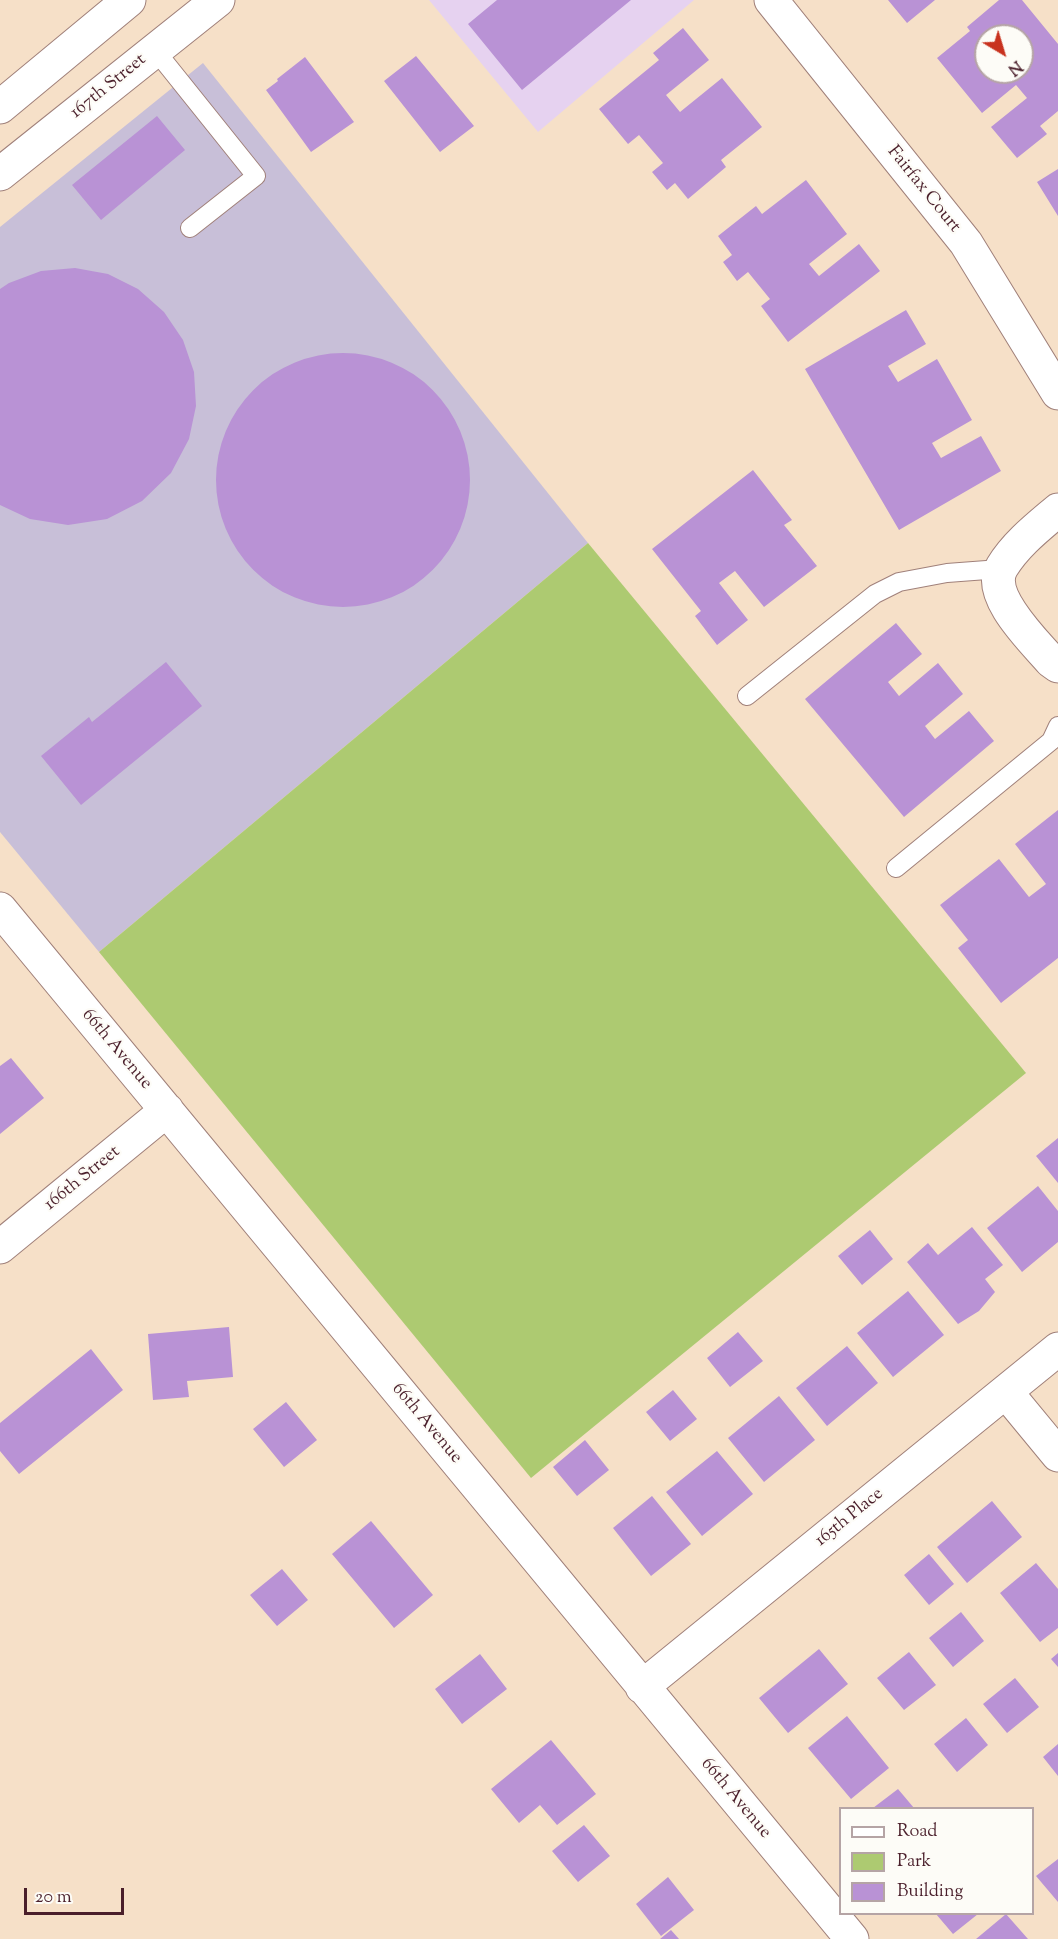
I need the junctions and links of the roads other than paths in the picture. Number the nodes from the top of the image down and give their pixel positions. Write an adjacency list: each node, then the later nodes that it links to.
1 (129, 0): 5 (street)
2 (218, 0): 4 (street, 167th Street)
3 (771, 0): 8 (street, Fairfax Court)
4 (155, 50): 6 (street, 167th Street); 7 (lane)
5 (0, 107)
6 (0, 174)
7 (190, 228)
8 (1058, 393)
9 (1058, 510): 10 (street)
10 (1000, 569): 11 (street); 12 (lane)
11 (1058, 666)
12 (747, 696)
13 (1058, 726): 14 (lane)
14 (896, 868)
15 (0, 909): 16 (street, 66th Avenue)
16 (167, 1110): 17 (street, 166th Street); 21 (street, 66th Avenue)
17 (0, 1247)
18 (1058, 1349): 19 (street, 165th Place)
19 (1006, 1392): 20 (street); 21 (street, 165th Place)
20 (1058, 1455)
21 (642, 1687): 22 (street, 66th Avenue)
22 (852, 1939)

